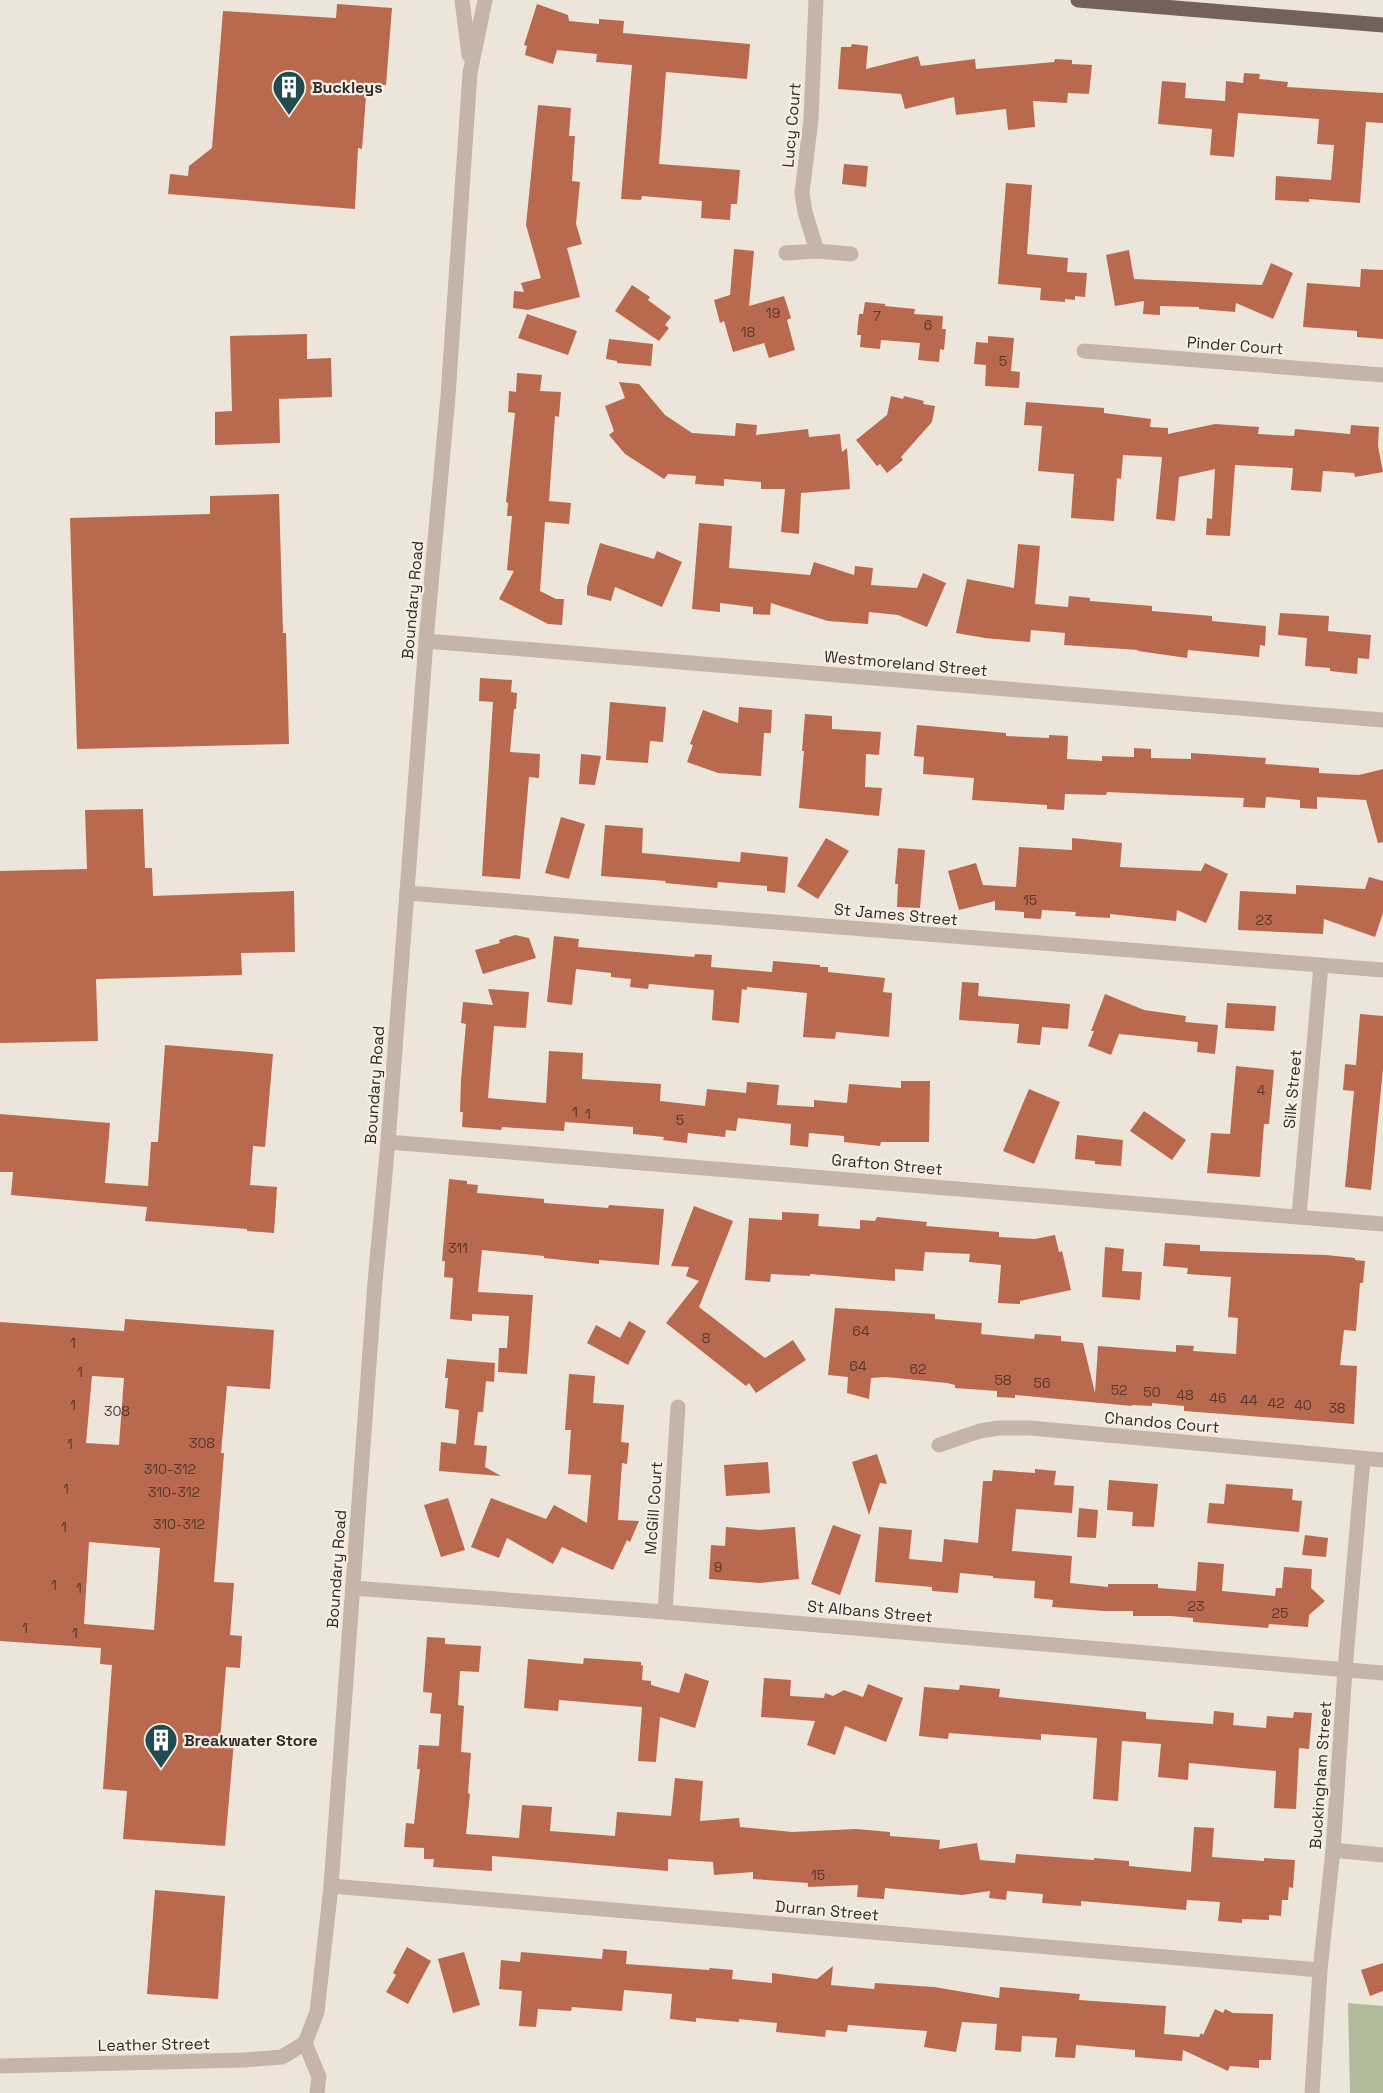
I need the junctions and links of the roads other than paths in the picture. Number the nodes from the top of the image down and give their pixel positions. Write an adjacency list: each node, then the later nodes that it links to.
1 (462, 0): 6 (street, Boundary Road)
2 (485, 0): 6 (street, Boundary Road)
3 (816, 0): 7 (street, Lucy Court)
4 (1078, 0): 5 (main road)
5 (1383, 25)
6 (470, 73): 12 (street, Boundary Road)
7 (817, 251): 8 (street); 9 (street)
8 (786, 253)
9 (851, 254)
10 (1084, 351): 11 (street, Pinder Court)
11 (1383, 375)
12 (426, 641): 13 (street, Westmoreland Street); 14 (street, Boundary Road)
13 (1383, 720)
14 (407, 892): 15 (street, St James Street); 17 (street, Boundary Road)
15 (1321, 965): 16 (street, St James Street); 18 (street, Silk Street)
16 (1383, 970)
17 (388, 1142): 18 (street, Grafton Street); 24 (street, Boundary Road)
18 (1299, 1216): 19 (street, Grafton Street)
19 (1383, 1224)
20 (678, 1407): 25 (street, McGill Court)
21 (939, 1445): 22 (street, Chandos Court)
22 (1363, 1459): 23 (street, Chandos Court); 26 (street, Buckingham Street)
23 (1383, 1460)
24 (353, 1588): 25 (street, St Albans Street); 30 (street, Boundary Road)
25 (665, 1612): 26 (street, St Albans Street)
26 (1345, 1670): 27 (street, St Albans Street); 28 (street, Buckingham Street)
27 (1383, 1673)
28 (1333, 1850): 29 (street); 31 (street, Buckingham Street)
29 (1383, 1855)
30 (331, 1886): 31 (street, Durran Street); 32 (street, Boundary Road)
31 (1320, 1970): 35 (street, Buckingham Street)
32 (304, 2043): 33 (street, Leather Street); 34 (street)
33 (0, 2066)
34 (317, 2093)
35 (1312, 2093)

